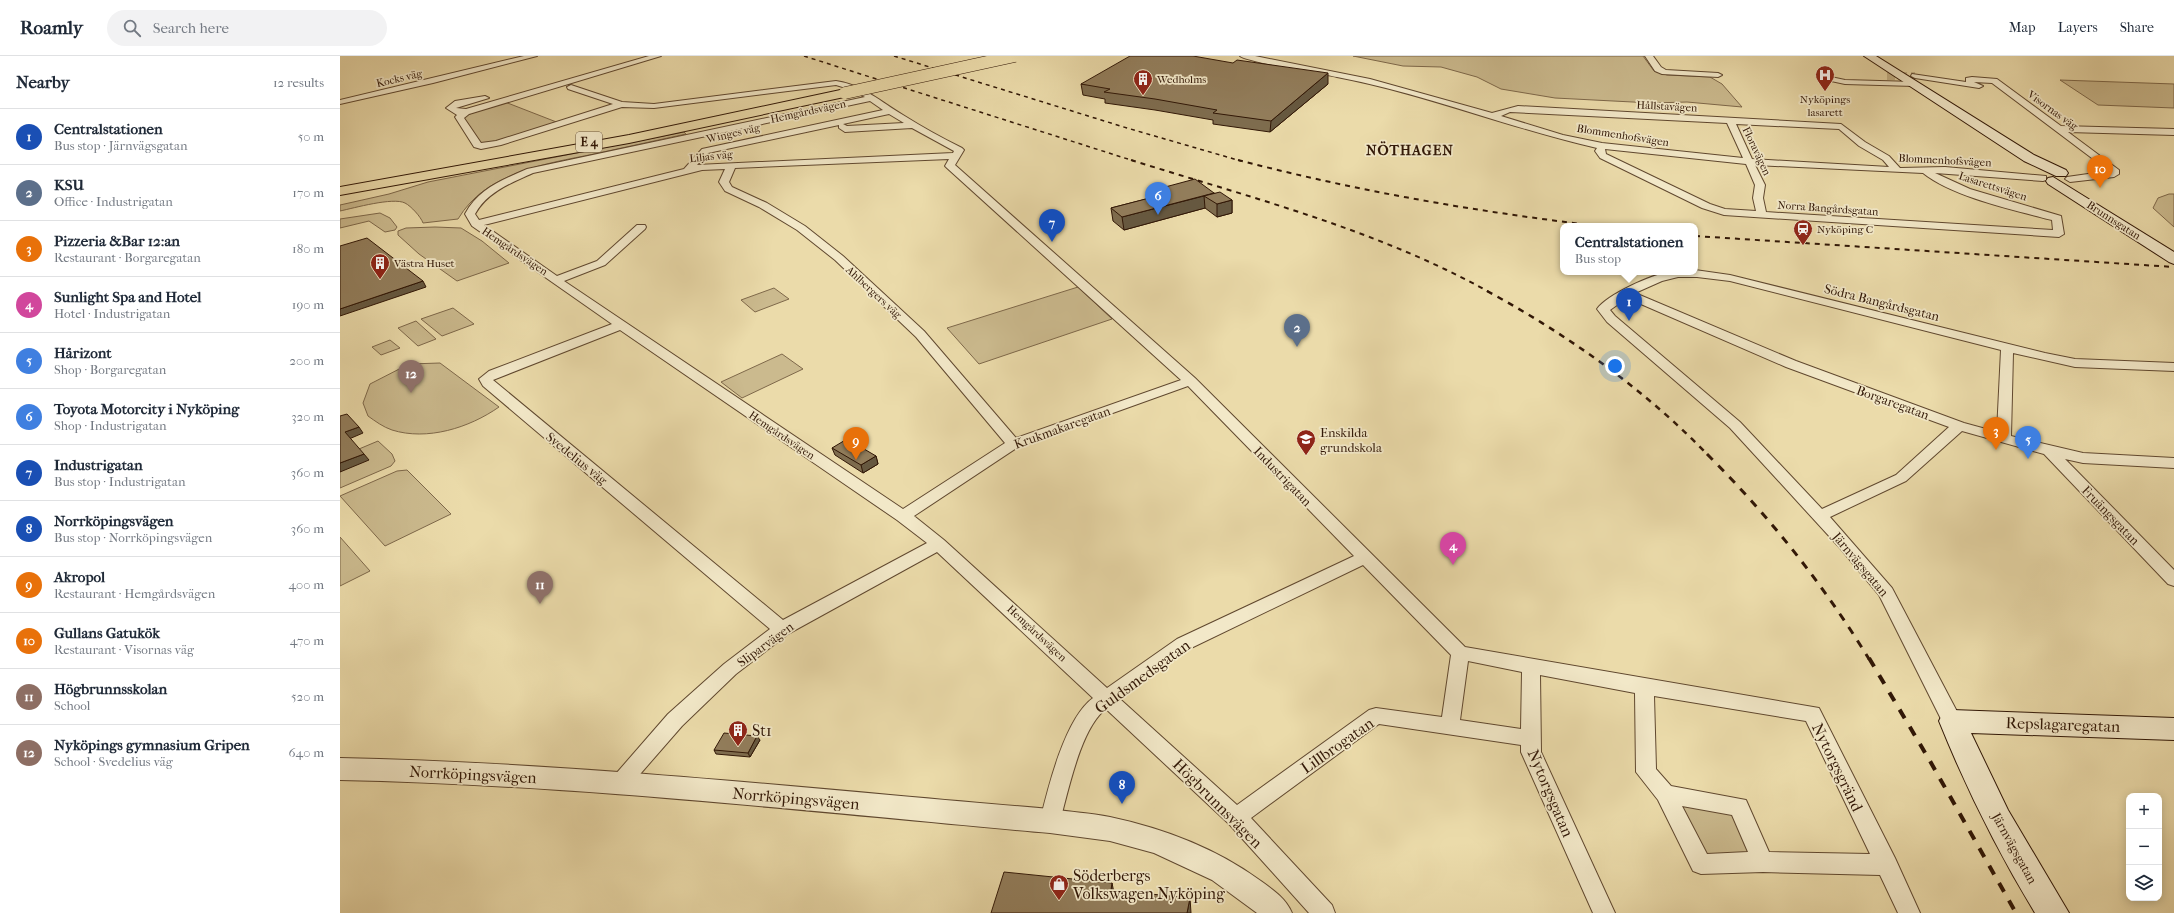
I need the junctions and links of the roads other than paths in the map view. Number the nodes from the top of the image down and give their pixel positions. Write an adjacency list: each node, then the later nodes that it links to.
1 (533, 56): 15 (street, Kocks väg)
2 (657, 56): 14 (street)
3 (993, 56): 12 (highway, E 4)
4 (1014, 56): 12 (highway, E 4, bridge)
5 (1244, 56): 19 (street, Blommenhofsvägen)
6 (1649, 56): 8 (street)
7 (1870, 57): 10 (main road, Brunnsgatan)
8 (1718, 75)
9 (1887, 76): 10 (street)
10 (1914, 80): 20 (main road, Brunnsgatan); 24 (street, Visornas väg)
11 (571, 87): 16 (street, Hemgårdsvägen)
12 (841, 91): 34 (highway, E 4); 35 (highway, E 4)
13 (873, 98): 16 (street, Hemgårdsvägen); 17 (street); 38 (street, Hemgårdsvägen)
14 (503, 101): 18 (street); 18 (street)
15 (340, 102)
16 (621, 104): 18 (street, Hemgårdsvägen)
17 (890, 111): 22 (street, Winges väg); 23 (street)
18 (466, 112)
19 (1492, 116): 21 (street, Hållstavägen); 26 (street, Blommenhofsvägen)
20 (1963, 117): 33 (main road, Brunnsgatan); 33 (main road, Brunnsgatan)
21 (1730, 121): 28 (street, Floravägen); 31 (street, Hållstavägen)
22 (838, 122): 23 (street); 30 (street, Winges väg)
23 (914, 125): 27 (street)
24 (2060, 129): 25 (street); 33 (street, Visornas väg)
25 (2174, 132)
26 (1602, 146): 28 (street, Blommenhofsvägen); 36 (street, Norra Bangårdsgatan)
27 (955, 156): 29 (street, Liljas väg); 50 (street, Industrigatan)
28 (1748, 161): 31 (street, Blommenhofsvägen); 36 (street, Floravägen)
29 (731, 166): 30 (street, Liljas väg); 53 (street, Ahlbergers väg)
30 (688, 170): 38 (street, Liljas väg)
31 (1897, 170): 32 (street, Blommenhofsvägen)
32 (1926, 171): 33 (street, Blommenhofsvägen); 37 (street, Lasarettsvägen)
33 (2054, 176): 40 (main road, Brunnsgatan); 41 (main road, Brunnsgatan)
34 (340, 185)
35 (340, 191)
36 (1762, 215): 37 (street, Norra Bangårdsgatan)
37 (2057, 218)
38 (476, 224): 44 (street, Hemgårdsvägen)
39 (641, 227): 44 (street)
40 (2174, 255)
41 (2174, 260)
42 (1674, 275): 45 (street, Södra Bangårdsgatan)
43 (1698, 275): 48 (street, Södra Bangårdsgatan)
44 (558, 280): 47 (street, Hemgårdsvägen)
45 (1624, 293): 46 (street, Södra Bangårdsgatan); 51 (street, Borgaregatan)
46 (1611, 319): 57 (street, Järnvägsgatan)
47 (621, 325): 56 (street, Hemgårdsvägen); 61 (street, Svedelius väg)
48 (2008, 348): 49 (street, Södra Bangårdsgatan); 52 (street)
49 (2174, 367)
50 (1190, 381): 53 (street, Krukmakaregatan); 59 (street, Industrigatan)
51 (1959, 426): 52 (street, Borgaregatan); 57 (street)
52 (2004, 439): 54 (street, Borgaregatan)
53 (1013, 444): 56 (street, Krukmakaregatan)
54 (2049, 451): 55 (street, Borgaregatan); 60 (street, Fruängsgatan)
55 (2174, 463)
56 (903, 516): 58 (street, Hemgårdsvägen)
57 (1820, 516): 66 (street, Järnvägsgatan)
58 (938, 544): 61 (street, Sliparvägen); 65 (street, Hemgårdsvägen)
59 (1364, 558): 62 (street, Industrigatan); 65 (street, Guldsmedsgatan)
60 (2174, 580)
61 (782, 629): 71 (street, Sliparvägen)
62 (1460, 653): 63 (street); 67 (street)
63 (1531, 666): 64 (street, Nytorgsgränd); 69 (street, Nytorgsgatan)
64 (1644, 687): 72 (street); 76 (street, Nytorgsgränd)
65 (1107, 698): 73 (street, Högbrunnsvägen); 74 (street, Guldsmedsgatan)
66 (1952, 721): 68 (main road, Repslagaregatan); 81 (main road, Järnvägsgatan)
67 (1450, 726): 69 (street, Lillbrogatan); 73 (street, Lillbrogatan)
68 (2174, 729)
69 (1530, 738): 80 (street, Nytorgsgatan)
70 (340, 769): 71 (street, Norrköpingsvägen)
71 (621, 782): 74 (street, Norrköpingsvägen)
72 (1665, 794): 75 (street); 75 (street)
73 (1236, 817): 79 (street, Högbrunnsvägen)
74 (1050, 821): 78 (street, Norrköpingsvägen)
75 (1763, 862): 76 (street)
76 (1887, 865): 77 (street, Nytorgsgränd)
77 (1909, 912)
78 (1278, 913)
79 (1324, 913)
80 (1604, 913)
81 (2053, 913)

